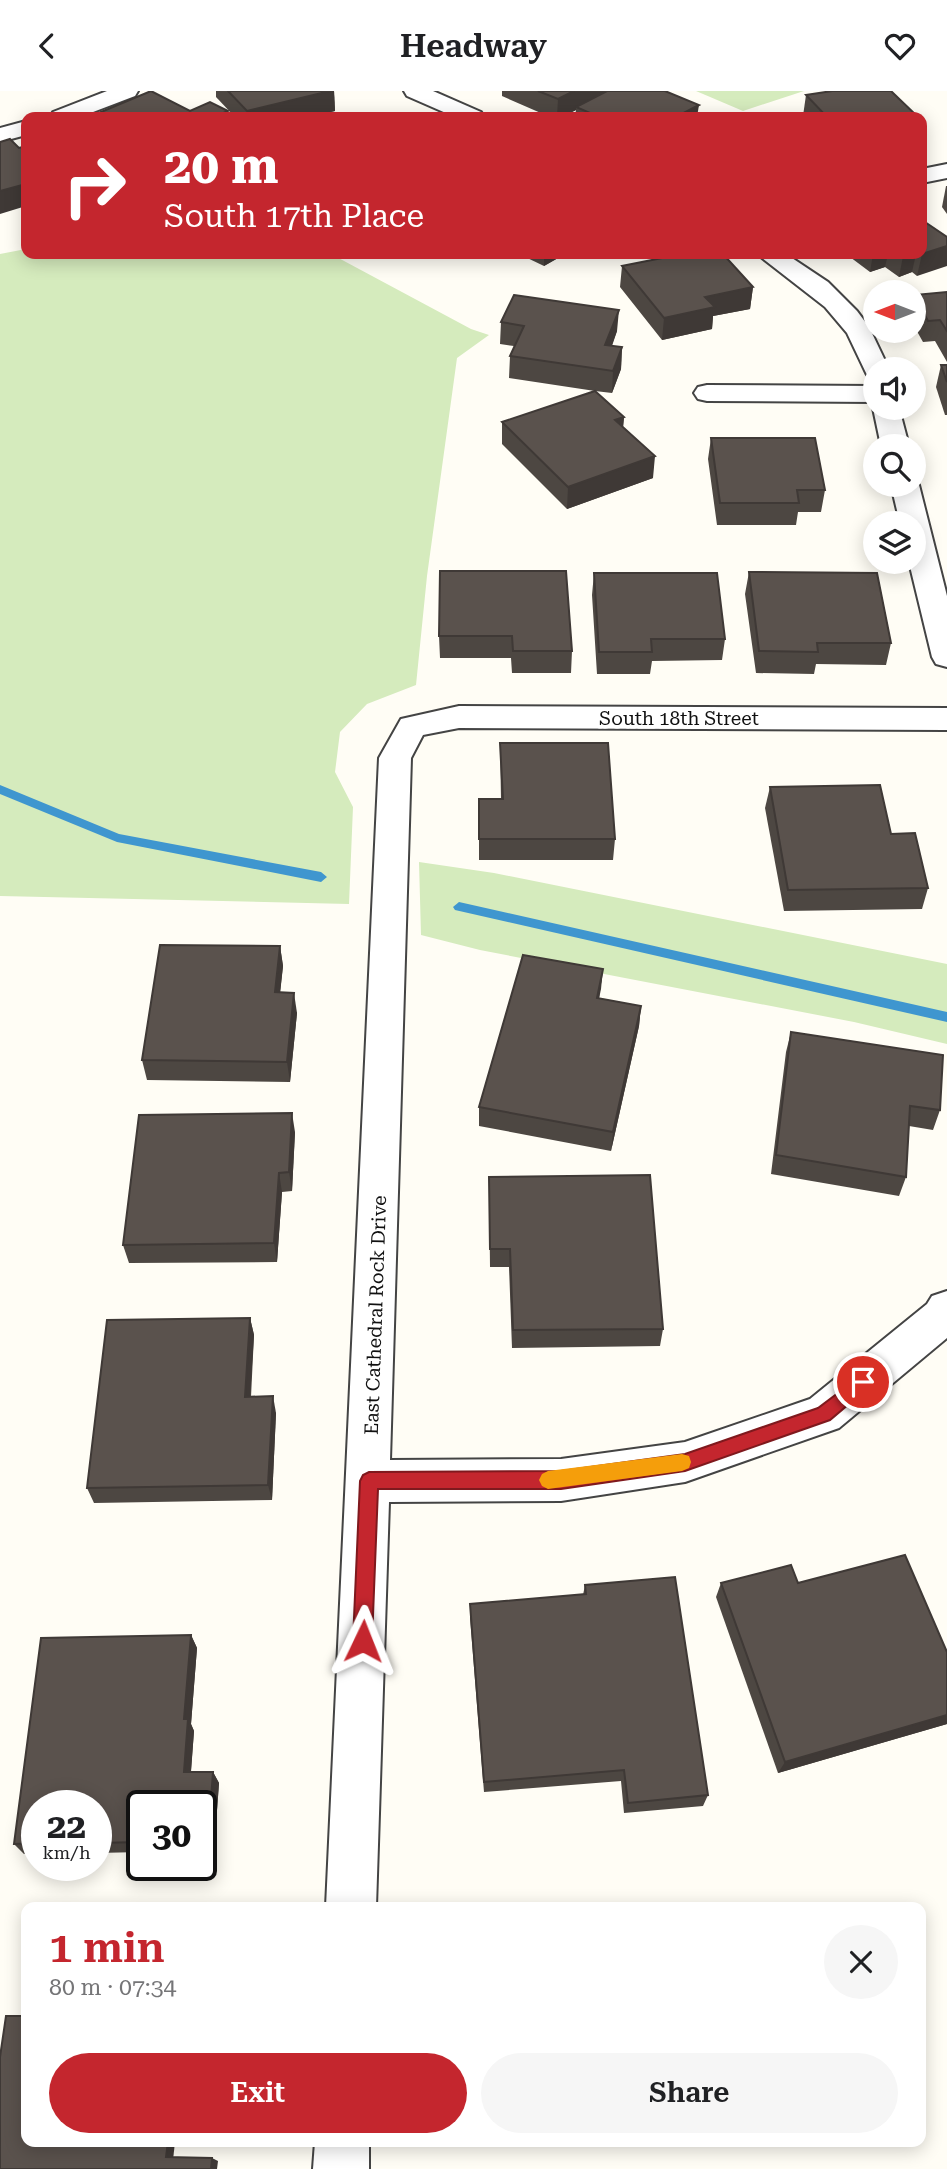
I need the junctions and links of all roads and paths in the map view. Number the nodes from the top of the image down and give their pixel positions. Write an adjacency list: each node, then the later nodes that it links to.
1 (127, 91): 3 (street)
2 (415, 91): 4 (street)
3 (74, 112)
4 (462, 112)
5 (21, 129): 6 (street)
6 (0, 135)
7 (947, 171): 8 (street)
8 (927, 175)
9 (777, 259): 10 (street)
10 (871, 357)
11 (707, 393): 12 (street)
12 (863, 394)
13 (908, 497): 14 (street)
14 (947, 657)
15 (947, 719): 16 (street, South 18th Street)
16 (412, 727): 18 (street, East Cathedral Rock Drive)
17 (944, 1313): 18 (street)
18 (369, 1481): 19 (street, East Cathedral Rock Drive)
19 (352, 1902)
20 (342, 2147): 21 (street)
21 (341, 2169)

